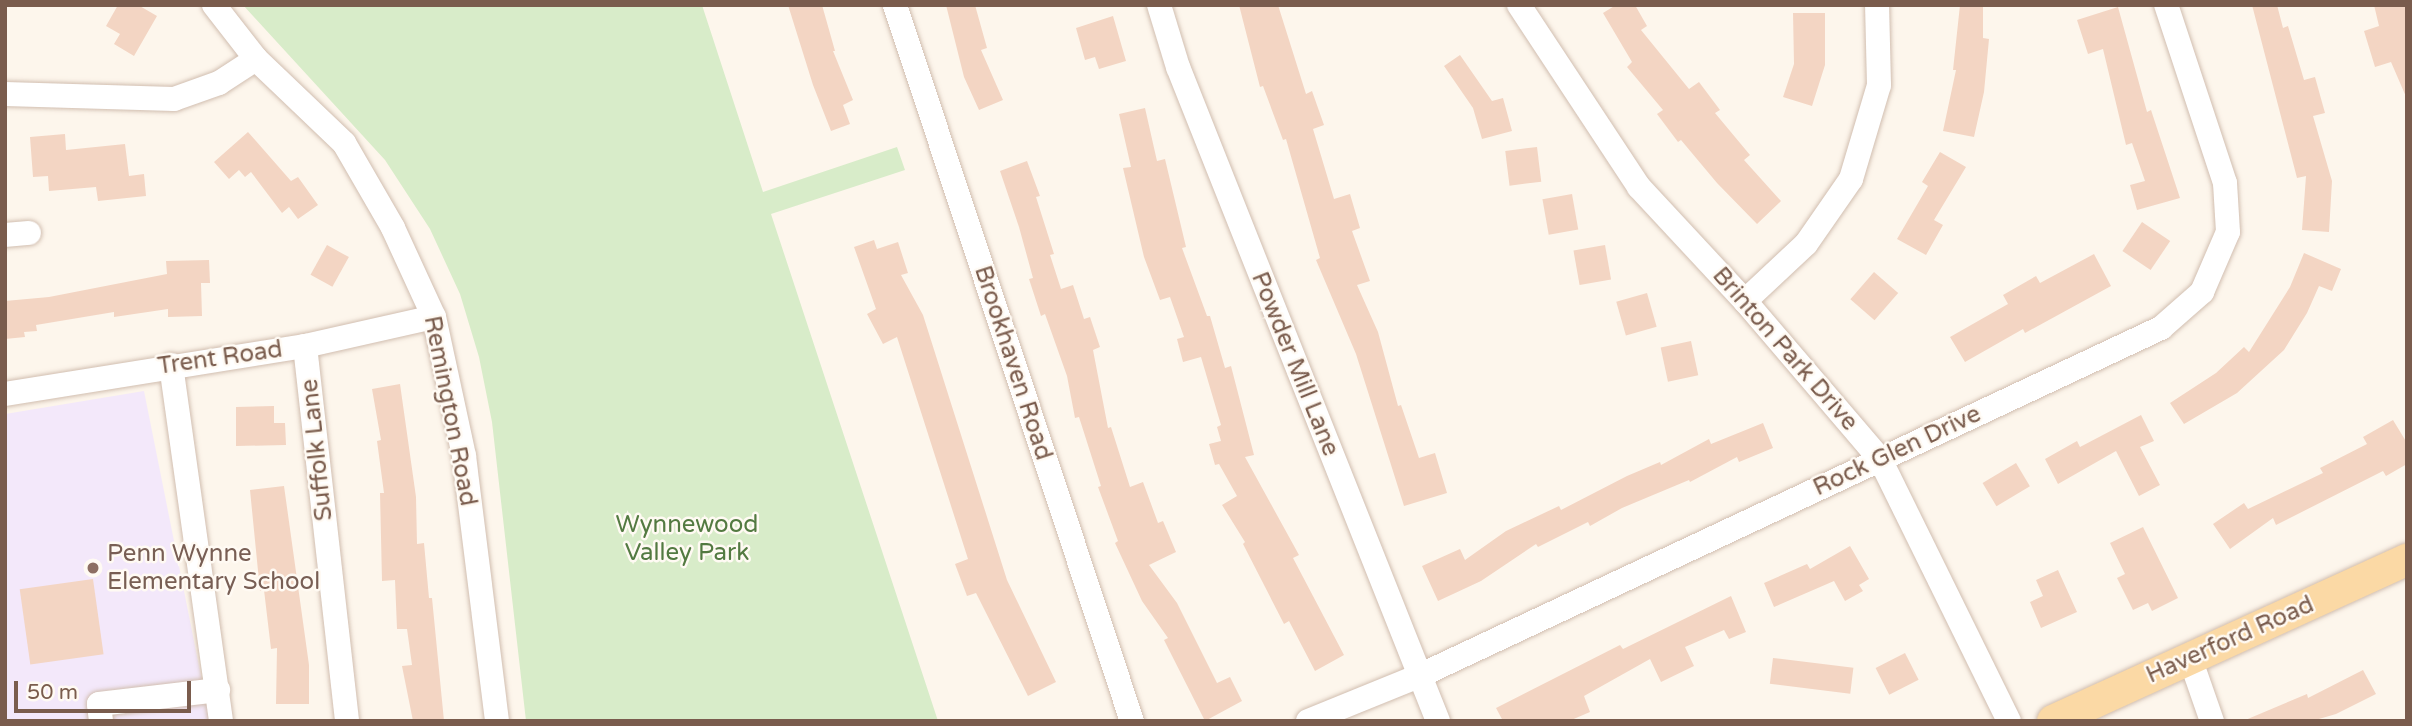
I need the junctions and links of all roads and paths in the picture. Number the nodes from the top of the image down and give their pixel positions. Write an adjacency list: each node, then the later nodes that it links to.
1 (214, 5): 7 (street, Remington Road)
2 (895, 5): 23 (street, Brookhaven Road)
3 (1160, 5): 17 (street, Powder Mill Lane)
4 (1519, 5): 9 (street, Brinton Park Drive)
5 (1877, 5): 9 (street)
6 (2166, 5): 14 (street, Rock Glen Drive)
7 (256, 58): 8 (street); 10 (street, Remington Road)
8 (5, 94)
9 (1745, 300): 14 (street, Brinton Park Drive)
10 (434, 317): 11 (street, Trent Road); 22 (street, Remington Road)
11 (305, 346): 12 (street, Trent Road); 21 (street, Suffolk Lane)
12 (171, 365): 13 (street, Trent Road); 18 (street)
13 (5, 394)
14 (1880, 459): 17 (street, Rock Glen Drive); 26 (street, Brinton Park Drive)
15 (2407, 560): 16 (main road, Haverford Road)
16 (2190, 658): 27 (main road, Haverford Road); 28 (street)
17 (1419, 676): 24 (street, Rock Glen Drive); 25 (street, Powder Mill Lane)
18 (218, 690): 19 (street); 20 (street)
19 (101, 721)
20 (221, 721)
21 (347, 721)
22 (497, 721)
23 (1132, 721)
24 (1308, 721)
25 (1438, 721)
26 (2009, 721)
27 (2053, 721)
28 (2212, 721)

